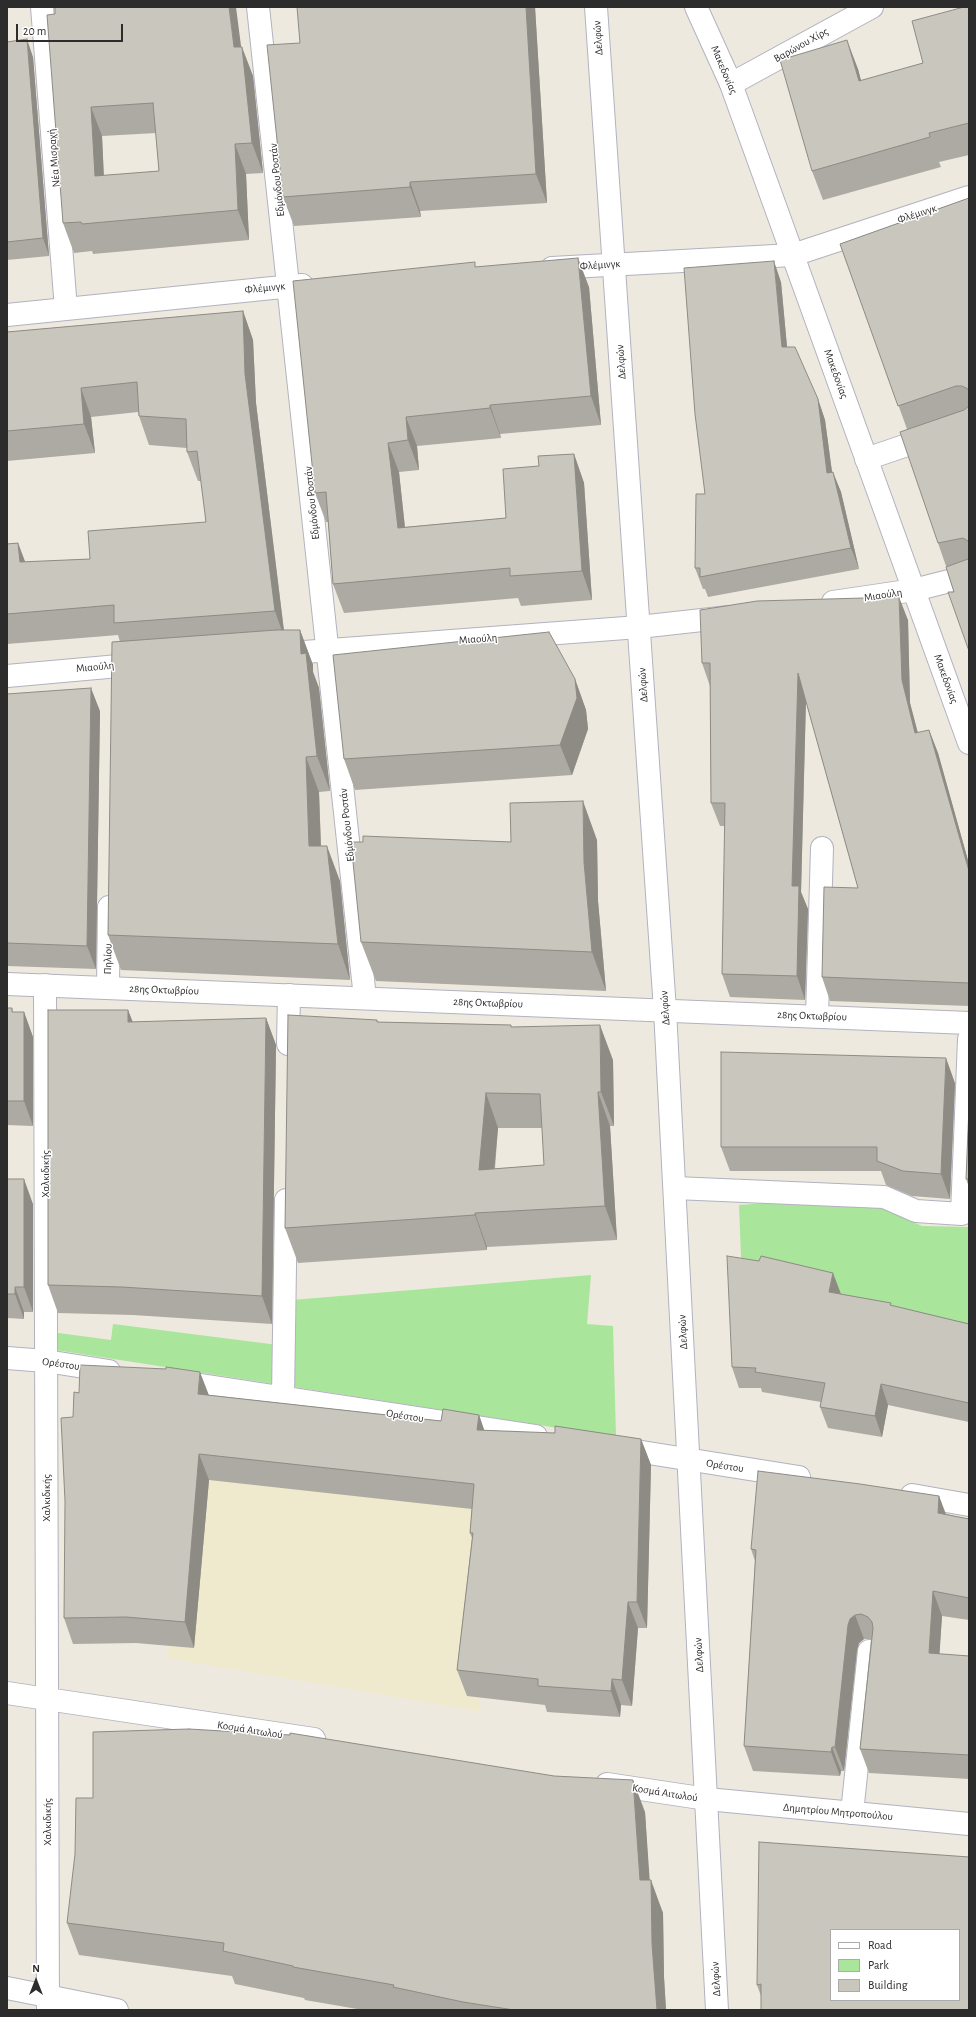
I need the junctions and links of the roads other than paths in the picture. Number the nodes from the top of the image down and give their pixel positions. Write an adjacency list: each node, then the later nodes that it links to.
1 (42, 7): 13 (street, Νέα Μισραχή)
2 (258, 7): 12 (street, Εδμόνδου Ροστάν)
3 (596, 7): 9 (street, Δελφών)
4 (696, 7): 6 (street, Μακεδονίας)
5 (872, 7): 6 (street, Βαρώνου Χίρς)
6 (731, 84): 8 (street, Μακεδονίας)
7 (969, 197): 8 (street, Φλέμινγκ)
8 (793, 255): 9 (street, Φλέμινγκ); 16 (street, Μακεδονίας)
9 (614, 264): 10 (street, Φλέμινγκ); 21 (street, Δελφών)
10 (534, 270)
11 (320, 284): 12 (street, Φλέμινγκ)
12 (288, 286): 13 (street, Φλέμινγκ); 22 (street, Εδμόνδου Ροστάν)
13 (66, 309): 14 (street, Φλέμινγκ)
14 (7, 315)
15 (969, 424): 16 (street)
16 (866, 459): 18 (street, Μακεδονίας)
17 (969, 576): 18 (street, Μιαούλη)
18 (914, 590): 19 (street, Μιαούλη); 28 (street, Μακεδονίας)
19 (811, 606)
20 (750, 614): 21 (street, Μιαούλη)
21 (639, 627): 22 (street, Μιαούλη); 36 (street, Δελφών)
22 (328, 650): 23 (street, Μιαούλη); 35 (street, Εδμόνδου Ροστάν)
23 (256, 655)
24 (160, 662): 25 (street, Μιαούλη)
25 (112, 666): 26 (street, Μιαούλη); 27 (street)
26 (7, 676)
27 (112, 689)
28 (969, 743)
29 (822, 848): 37 (street)
30 (109, 885): 33 (street, Πηλίου)
31 (7, 984): 32 (street, 28ης Οκτωβρίου)
32 (45, 985): 33 (street, 28ης Οκτωβρίου); 44 (street, Χαλκιδικής)
33 (108, 987): 34 (street, 28ης Οκτωβρίου)
34 (289, 995): 35 (street, 28ης Οκτωβρίου); 40 (street)
35 (365, 998): 36 (street, 28ης Οκτωβρίου)
36 (666, 1010): 37 (street, 28ης Οκτωβρίου); 42 (street, Δελφών)
37 (817, 1016): 38 (street, 28ης Οκτωβρίου)
38 (969, 1022)
39 (969, 1039): 42 (street)
40 (288, 1066)
41 (286, 1176): 47 (street)
42 (676, 1188): 50 (street, Δελφών)
43 (7, 1358): 44 (street, Ορέστου)
44 (46, 1361): 45 (street, Ορέστου); 56 (street, Χαλκιδικής)
45 (125, 1373)
46 (157, 1378): 47 (street, Ορέστου)
47 (283, 1397): 48 (street, Ορέστου)
48 (557, 1439)
49 (596, 1445): 50 (street, Ορέστου)
50 (689, 1460): 51 (street, Ορέστου); 59 (street, Δελφών)
51 (821, 1481)
52 (891, 1492): 53 (street)
53 (969, 1505)
54 (869, 1651): 60 (street)
55 (7, 1693): 56 (street, Κοσμά Αιτωλού)
56 (47, 1699): 57 (street, Κοσμά Αιτωλού); 63 (street, Χαλκιδικής)
57 (330, 1742)
58 (589, 1781): 59 (street, Κοσμά Αιτωλού)
59 (707, 1799): 60 (street, Δημητρίου Μητροπούλου); 65 (street, Δελφών)
60 (852, 1813): 61 (street, Δημητρίου Μητροπούλου)
61 (969, 1824)
62 (7, 1988): 63 (street)
63 (48, 2003): 64 (street)
64 (117, 2010)
65 (718, 2010)

